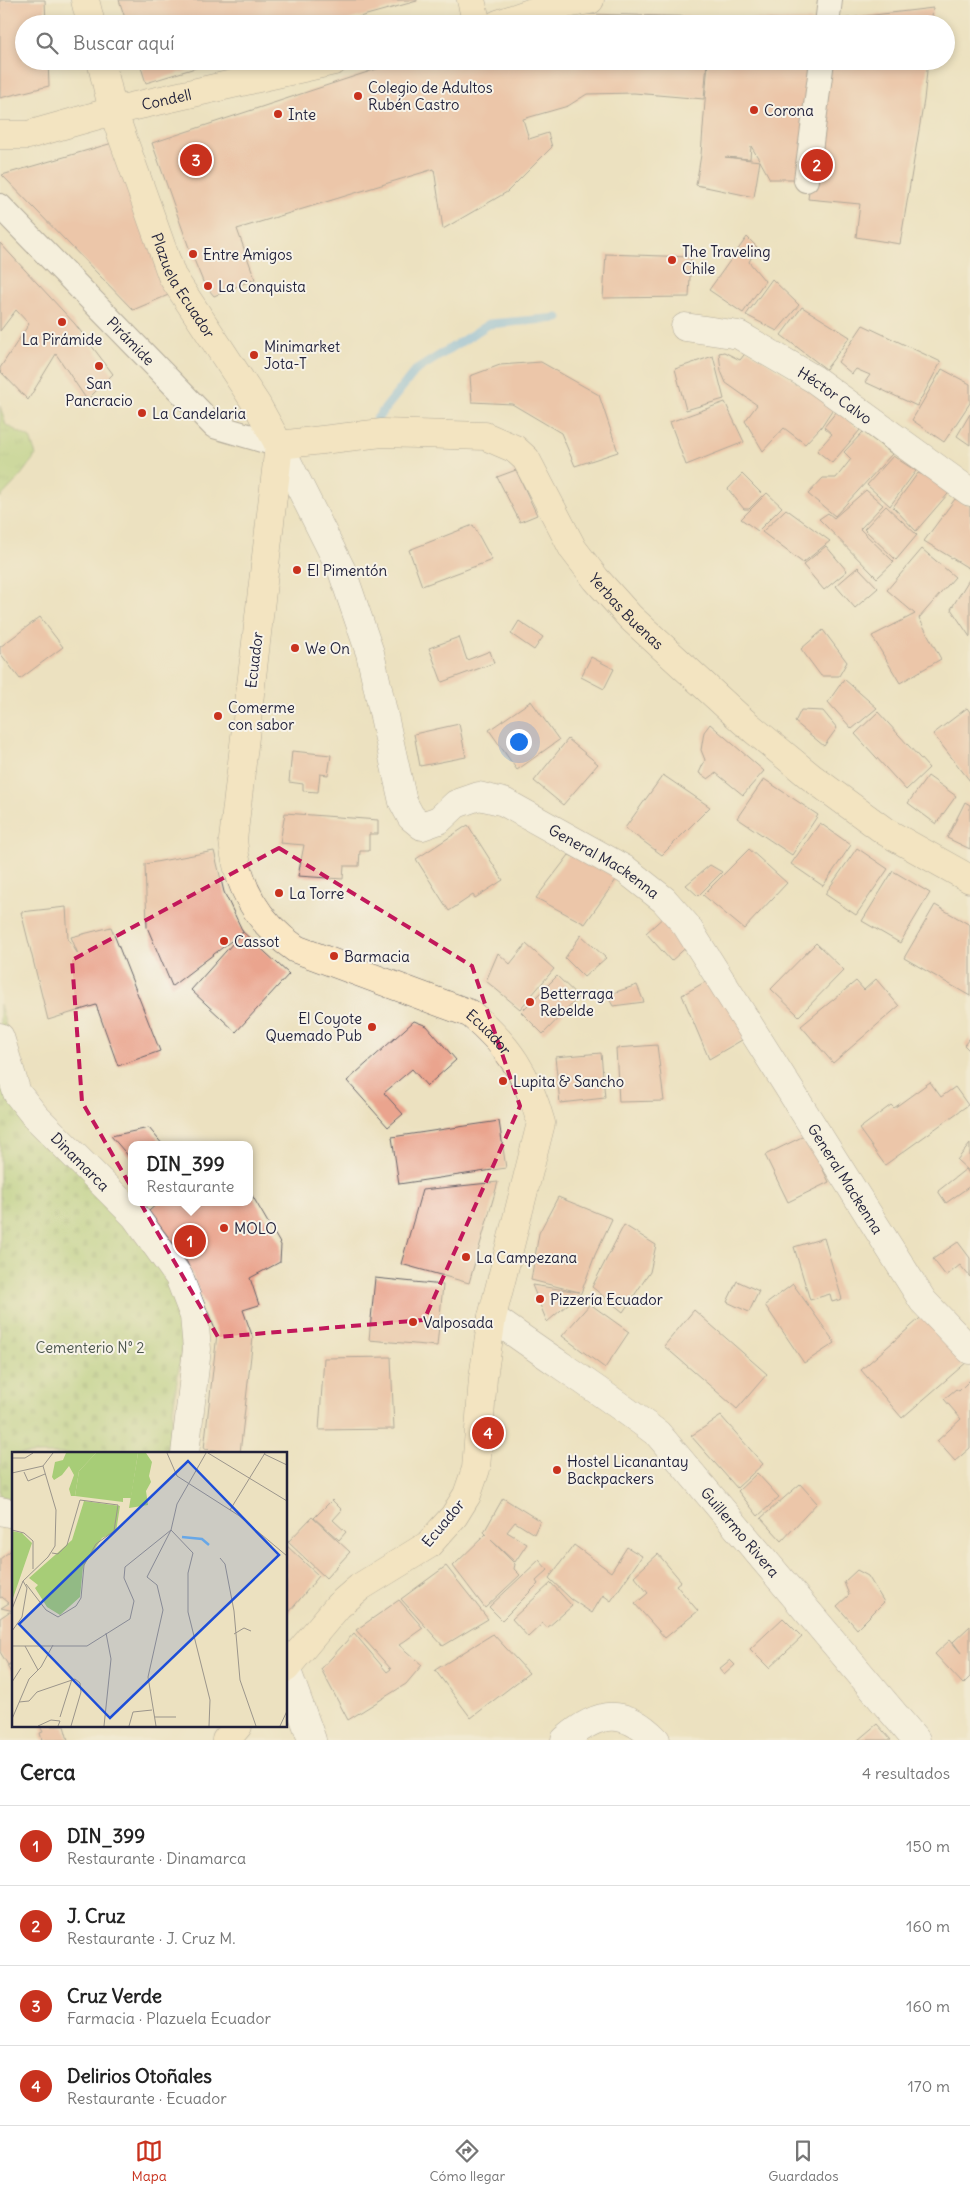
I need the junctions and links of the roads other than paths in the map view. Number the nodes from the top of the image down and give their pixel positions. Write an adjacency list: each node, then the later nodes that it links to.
1 (85, 0): 5 (main road)
2 (471, 0): 6 (main road)
3 (590, 0): 7 (main road)
4 (830, 0): 8 (street)
5 (89, 15)
6 (475, 15)
7 (524, 15)
8 (828, 15)
9 (102, 70): 12 (main road, Plazuela Ecuador)
10 (294, 70): 12 (main road, Condell)
11 (821, 70): 14 (street)
12 (113, 111): 13 (main road, Condell); 17 (main road, Plazuela Ecuador)
13 (0, 135)
14 (806, 180)
15 (0, 206): 17 (street, Pirámide)
16 (685, 327): 18 (street, Héctor Calvo)
17 (279, 445): 19 (main road, Yerbas Buenas); 21 (main road, Ecuador); 22 (street, General Mackenna)
18 (970, 492)
19 (970, 879)
20 (0, 1036): 23 (street, Dinamarca)
21 (492, 1317): 24 (main road, Ecuador); 31 (street, Guillermo Rivera)
22 (970, 1350)
23 (185, 1452)
24 (288, 1666)
25 (288, 1674): 28 (street)
26 (236, 1728): 27 (main road)
27 (226, 1740)
28 (312, 1740)
29 (565, 1740): 30 (street)
30 (656, 1740)
31 (916, 1740)

